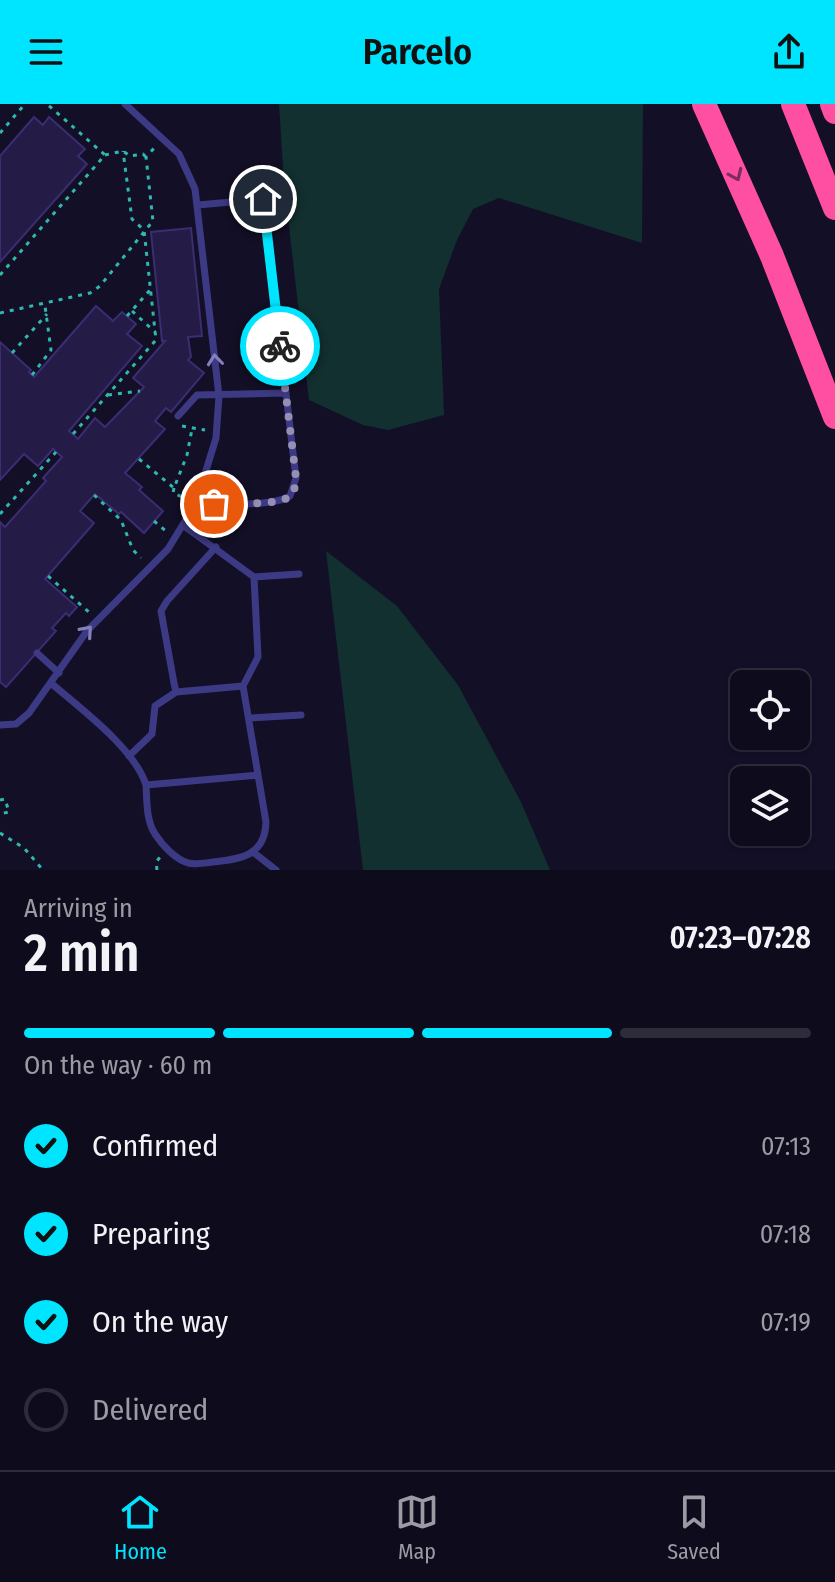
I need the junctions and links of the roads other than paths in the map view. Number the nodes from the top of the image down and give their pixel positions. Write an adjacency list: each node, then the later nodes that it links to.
1 (125, 104): 6 (lane)
2 (704, 104): 11 (highway, one-way to 11)
3 (793, 104): 7 (highway)
4 (832, 104): 5 (highway)
5 (835, 112)
6 (198, 205): 8 (lane); 9 (lane, one-way to 6)
7 (835, 208)
8 (285, 393): 9 (lane); 12 (lane)
9 (219, 396): 10 (lane); 12 (lane)
10 (178, 416)
11 (835, 417)
12 (197, 501): 13 (lane)
13 (184, 526): 14 (lane); 18 (lane, one-way to 13)
14 (216, 547): 16 (lane); 21 (lane)
15 (299, 574): 16 (lane)
16 (254, 577): 20 (lane)
17 (37, 653): 18 (lane)
18 (59, 673): 19 (lane)
19 (52, 684): 24 (lane); 25 (lane)
20 (243, 686): 21 (lane); 23 (lane)
21 (176, 692): 25 (lane)
22 (301, 715): 23 (lane)
23 (250, 718): 26 (lane)
24 (0, 725)
25 (129, 756): 27 (lane)
26 (258, 775): 27 (lane); 28 (lane)
27 (146, 785): 29 (lane)
28 (253, 852): 29 (lane); 30 (lane)
29 (184, 866)
30 (276, 870)

